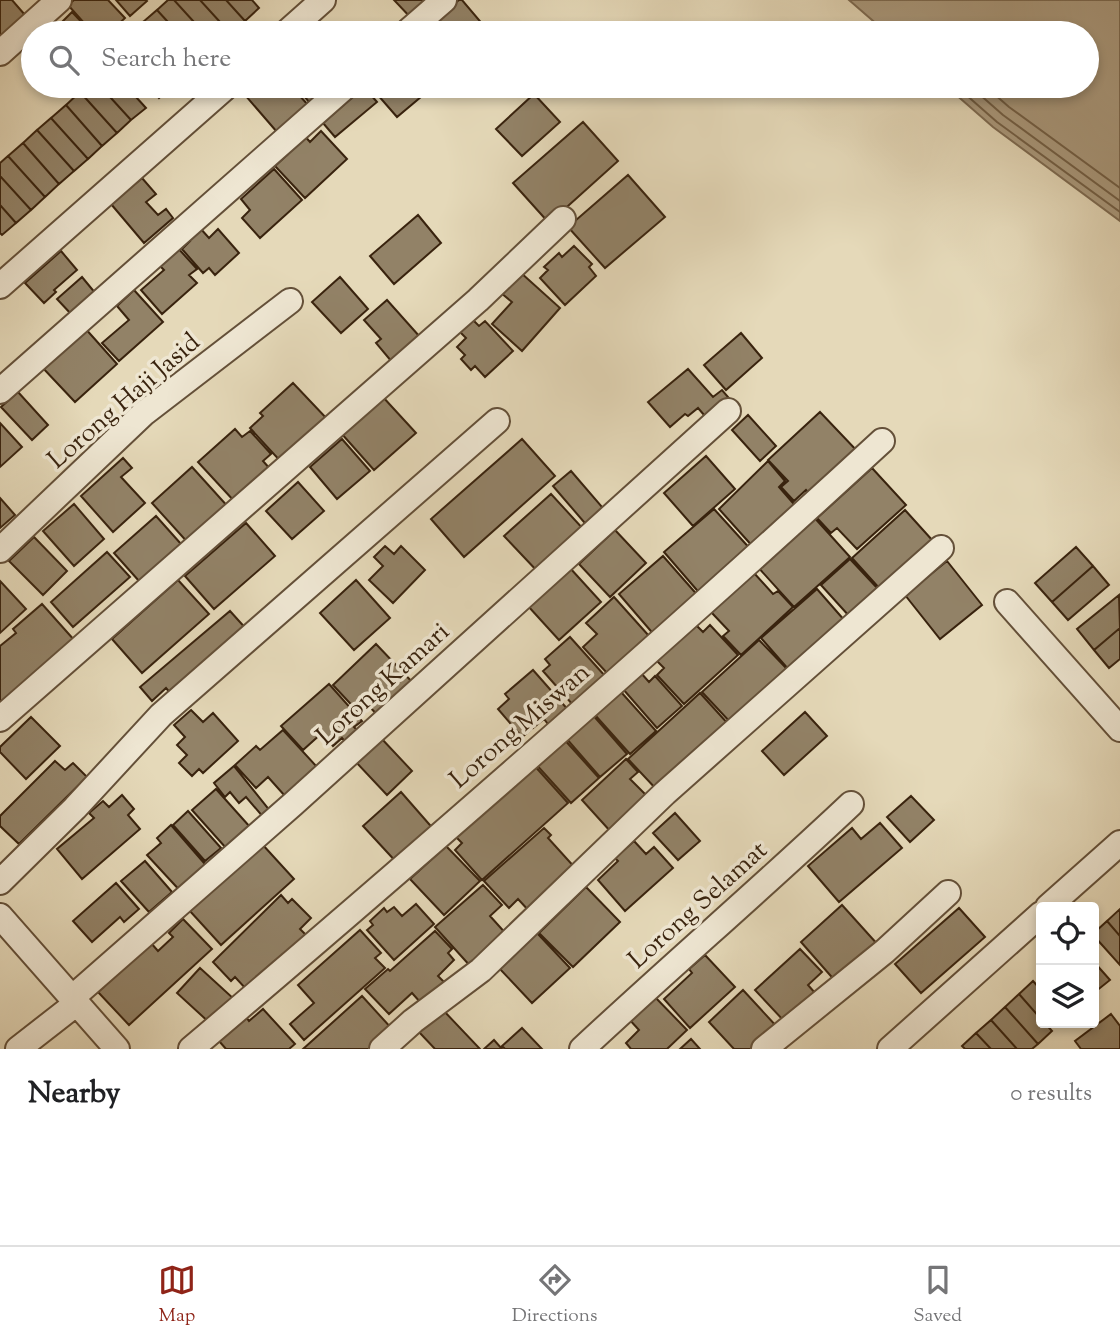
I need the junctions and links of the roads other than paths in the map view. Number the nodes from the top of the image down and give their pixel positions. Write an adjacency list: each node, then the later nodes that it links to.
1 (59, 0): 4 (street)
2 (323, 0): 5 (street)
3 (444, 0): 6 (street)
4 (36, 21)
5 (299, 21)
6 (420, 21)
7 (21, 34): 8 (street)
8 (0, 53)
9 (213, 98): 12 (street)
10 (332, 98): 14 (street)
11 (564, 219): 21 (street)
12 (0, 286)
13 (290, 301): 19 (street, Lorong Haji Jasid)
14 (0, 391)
15 (728, 411): 30 (street, Lorong Kamari)
16 (497, 421): 25 (street)
17 (882, 441): 33 (street, Lorong Miswan)
18 (941, 548): 34 (street)
19 (0, 550)
20 (1007, 602): 22 (street)
21 (0, 719)
22 (1120, 729)
23 (851, 804): 35 (street, Lorong Selamat)
24 (1120, 843): 27 (street)
25 (0, 882)
26 (948, 893): 36 (street)
27 (1054, 902)
28 (0, 916): 30 (street)
29 (1036, 918): 37 (street)
30 (75, 1000): 31 (street, Lorong Kamari); 32 (street)
31 (18, 1049)
32 (117, 1049)
33 (191, 1049)
34 (382, 1049)
35 (582, 1049)
36 (764, 1049)
37 (890, 1049)

